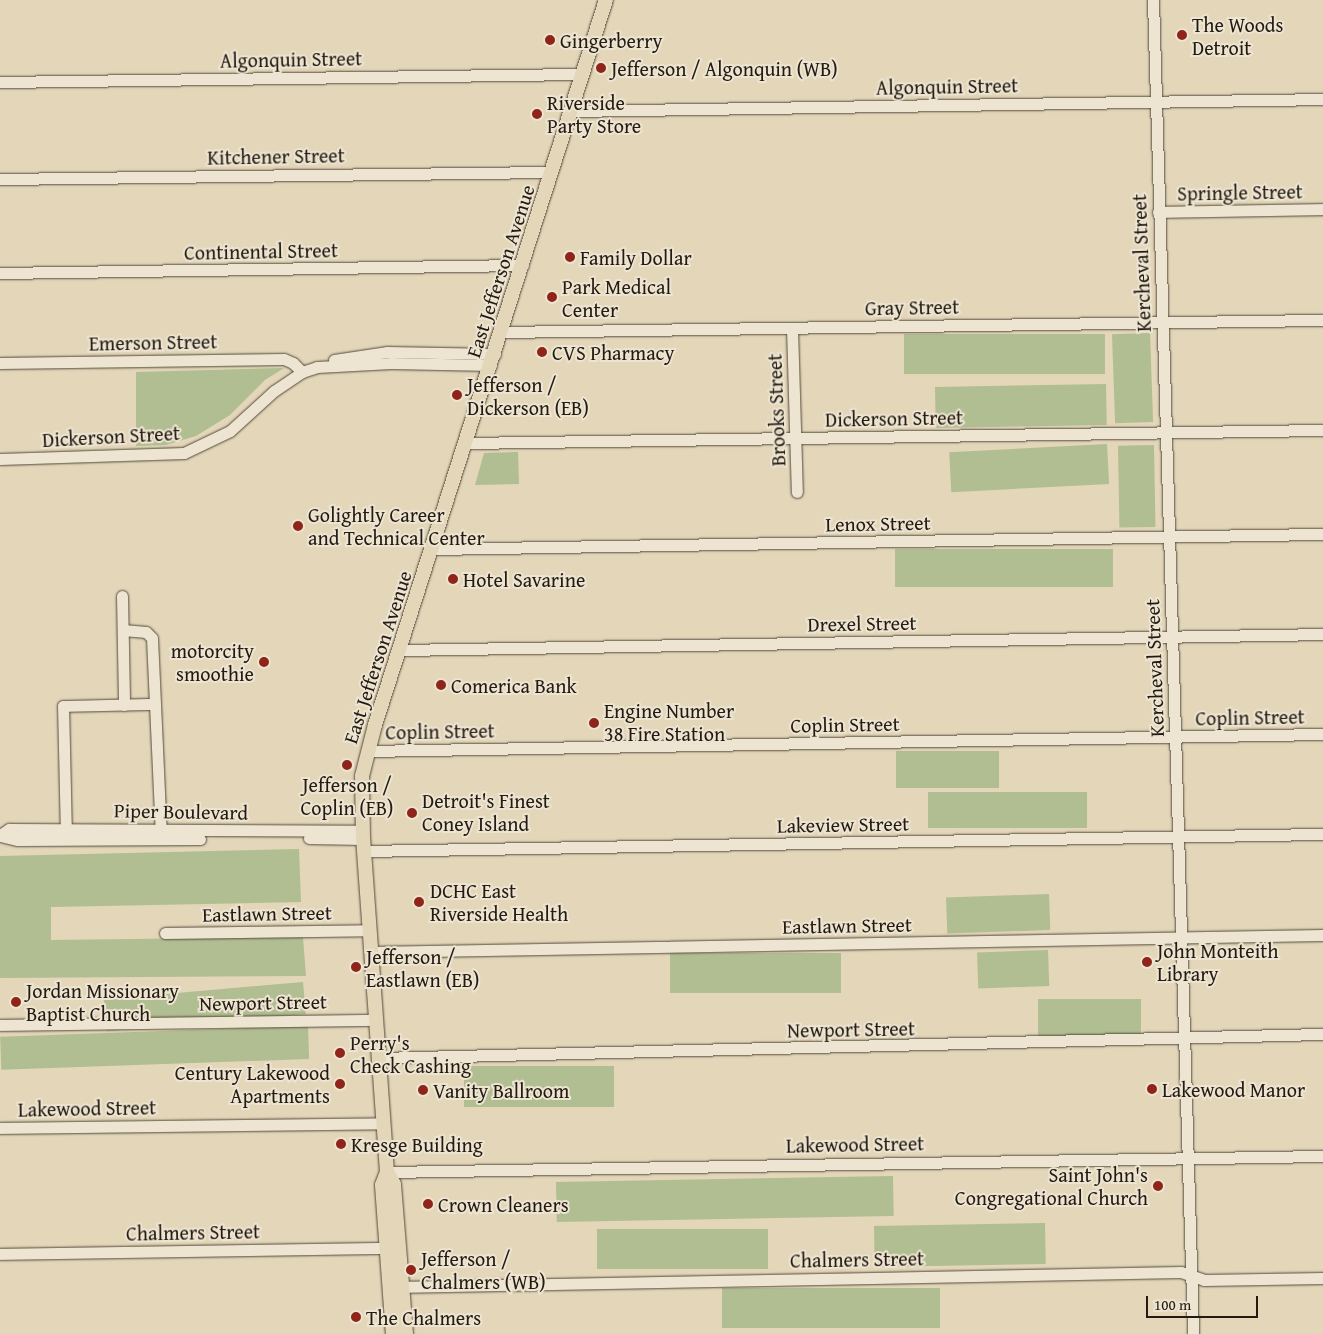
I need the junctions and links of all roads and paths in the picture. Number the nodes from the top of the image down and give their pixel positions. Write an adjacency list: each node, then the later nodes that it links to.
1 (606, 0): 3 (main road, East Jefferson Avenue)
2 (1153, 0): 6 (street, Kercheval Street)
3 (583, 74): 4 (street, Algonquin Street); 7 (main road, East Jefferson Avenue)
4 (0, 82)
5 (1323, 99): 6 (street, Algonquin Street)
6 (1156, 102): 7 (street, Algonquin Street); 11 (street, Kercheval Street)
7 (571, 111): 8 (main road, East Jefferson Avenue)
8 (552, 172): 9 (street, Kitchener Street); 12 (main road, East Jefferson Avenue)
9 (0, 179)
10 (1323, 209): 11 (street, Springle Street)
11 (1158, 212): 15 (street, Kercheval Street)
12 (523, 265): 13 (street, Continental Street); 17 (main road, East Jefferson Avenue)
13 (0, 274)
14 (1323, 320): 15 (street, Gray Street)
15 (1162, 323): 16 (street, Gray Street); 22 (street, Kercheval Street)
16 (792, 328): 17 (street, Gray Street); 23 (street, Brooks Street)
17 (501, 332): 18 (main road, East Jefferson Avenue)
18 (493, 359): 20 (street, Dickerson Street); 24 (main road, East Jefferson Avenue)
19 (0, 363): 20 (street, Emerson Street)
20 (302, 372): 25 (street, Dickerson Street)
21 (1323, 430): 22 (street, Dickerson Street)
22 (1165, 432): 23 (street, Dickerson Street); 28 (street, Kercheval Street)
23 (795, 438): 24 (street, Dickerson Street); 26 (street, Brooks Street)
24 (466, 443): 29 (main road, East Jefferson Avenue)
25 (0, 459)
26 (797, 492)
27 (1323, 534): 28 (street, Lenox Street)
28 (1169, 536): 29 (street, Lenox Street); 33 (street, Kercheval Street)
29 (433, 550): 34 (main road, East Jefferson Avenue)
30 (122, 596): 31 (street)
31 (122, 630): 35 (street); 36 (street)
32 (1323, 634): 33 (street, Drexel Street)
33 (1172, 636): 34 (street, Drexel Street); 38 (street, Kercheval Street)
34 (401, 650): 39 (main road, East Jefferson Avenue)
35 (153, 704): 36 (street); 41 (street)
36 (124, 705): 40 (street)
37 (1323, 734): 38 (street, Coplin Street)
38 (1175, 737): 39 (street, Coplin Street); 44 (street, Kercheval Street)
39 (367, 750): 45 (main road, East Jefferson Avenue)
40 (66, 834): 41 (street, Piper Boulevard); 43 (street, Piper Boulevard)
41 (161, 834): 45 (street, Piper Boulevard)
42 (1323, 834): 44 (street, Lakeview Street)
43 (0, 835)
44 (1178, 837): 45 (street, Lakeview Street); 49 (street, Kercheval Street)
45 (363, 840): 46 (main road, East Jefferson Avenue)
46 (370, 930): 47 (street, Eastlawn Street); 50 (main road, East Jefferson Avenue)
47 (165, 933)
48 (1323, 935): 49 (street, Eastlawn Street)
49 (1182, 938): 50 (street, Eastlawn Street); 54 (street, Kercheval Street)
50 (371, 952): 51 (main road, East Jefferson Avenue)
51 (376, 1020): 52 (street, Newport Street); 55 (main road, East Jefferson Avenue)
52 (0, 1024)
53 (1323, 1034): 54 (street, Newport Street)
54 (1184, 1040): 55 (street, Newport Street); 59 (street, Kercheval Street)
55 (379, 1058): 56 (main road, East Jefferson Avenue)
56 (384, 1123): 57 (street, Lakewood Street); 60 (main road, East Jefferson Avenue)
57 (0, 1128)
58 (1323, 1156): 59 (street, Lakewood Street)
59 (1188, 1158): 60 (street, Lakewood Street); 63 (street, Kercheval Street)
60 (387, 1172): 61 (main road, East Jefferson Avenue); 65 (main road, East Jefferson Avenue)
61 (387, 1248): 62 (street, Chalmers Street); 65 (main road, East Jefferson Avenue)
62 (0, 1254)
63 (1192, 1276): 64 (street, Chalmers Street); 65 (street, Chalmers Street); 68 (street, Kercheval Street)
64 (1323, 1278)
65 (397, 1287): 66 (main road, East Jefferson Avenue); 67 (main road, East Jefferson Avenue)
66 (393, 1334)
67 (406, 1334)
68 (1193, 1334)

